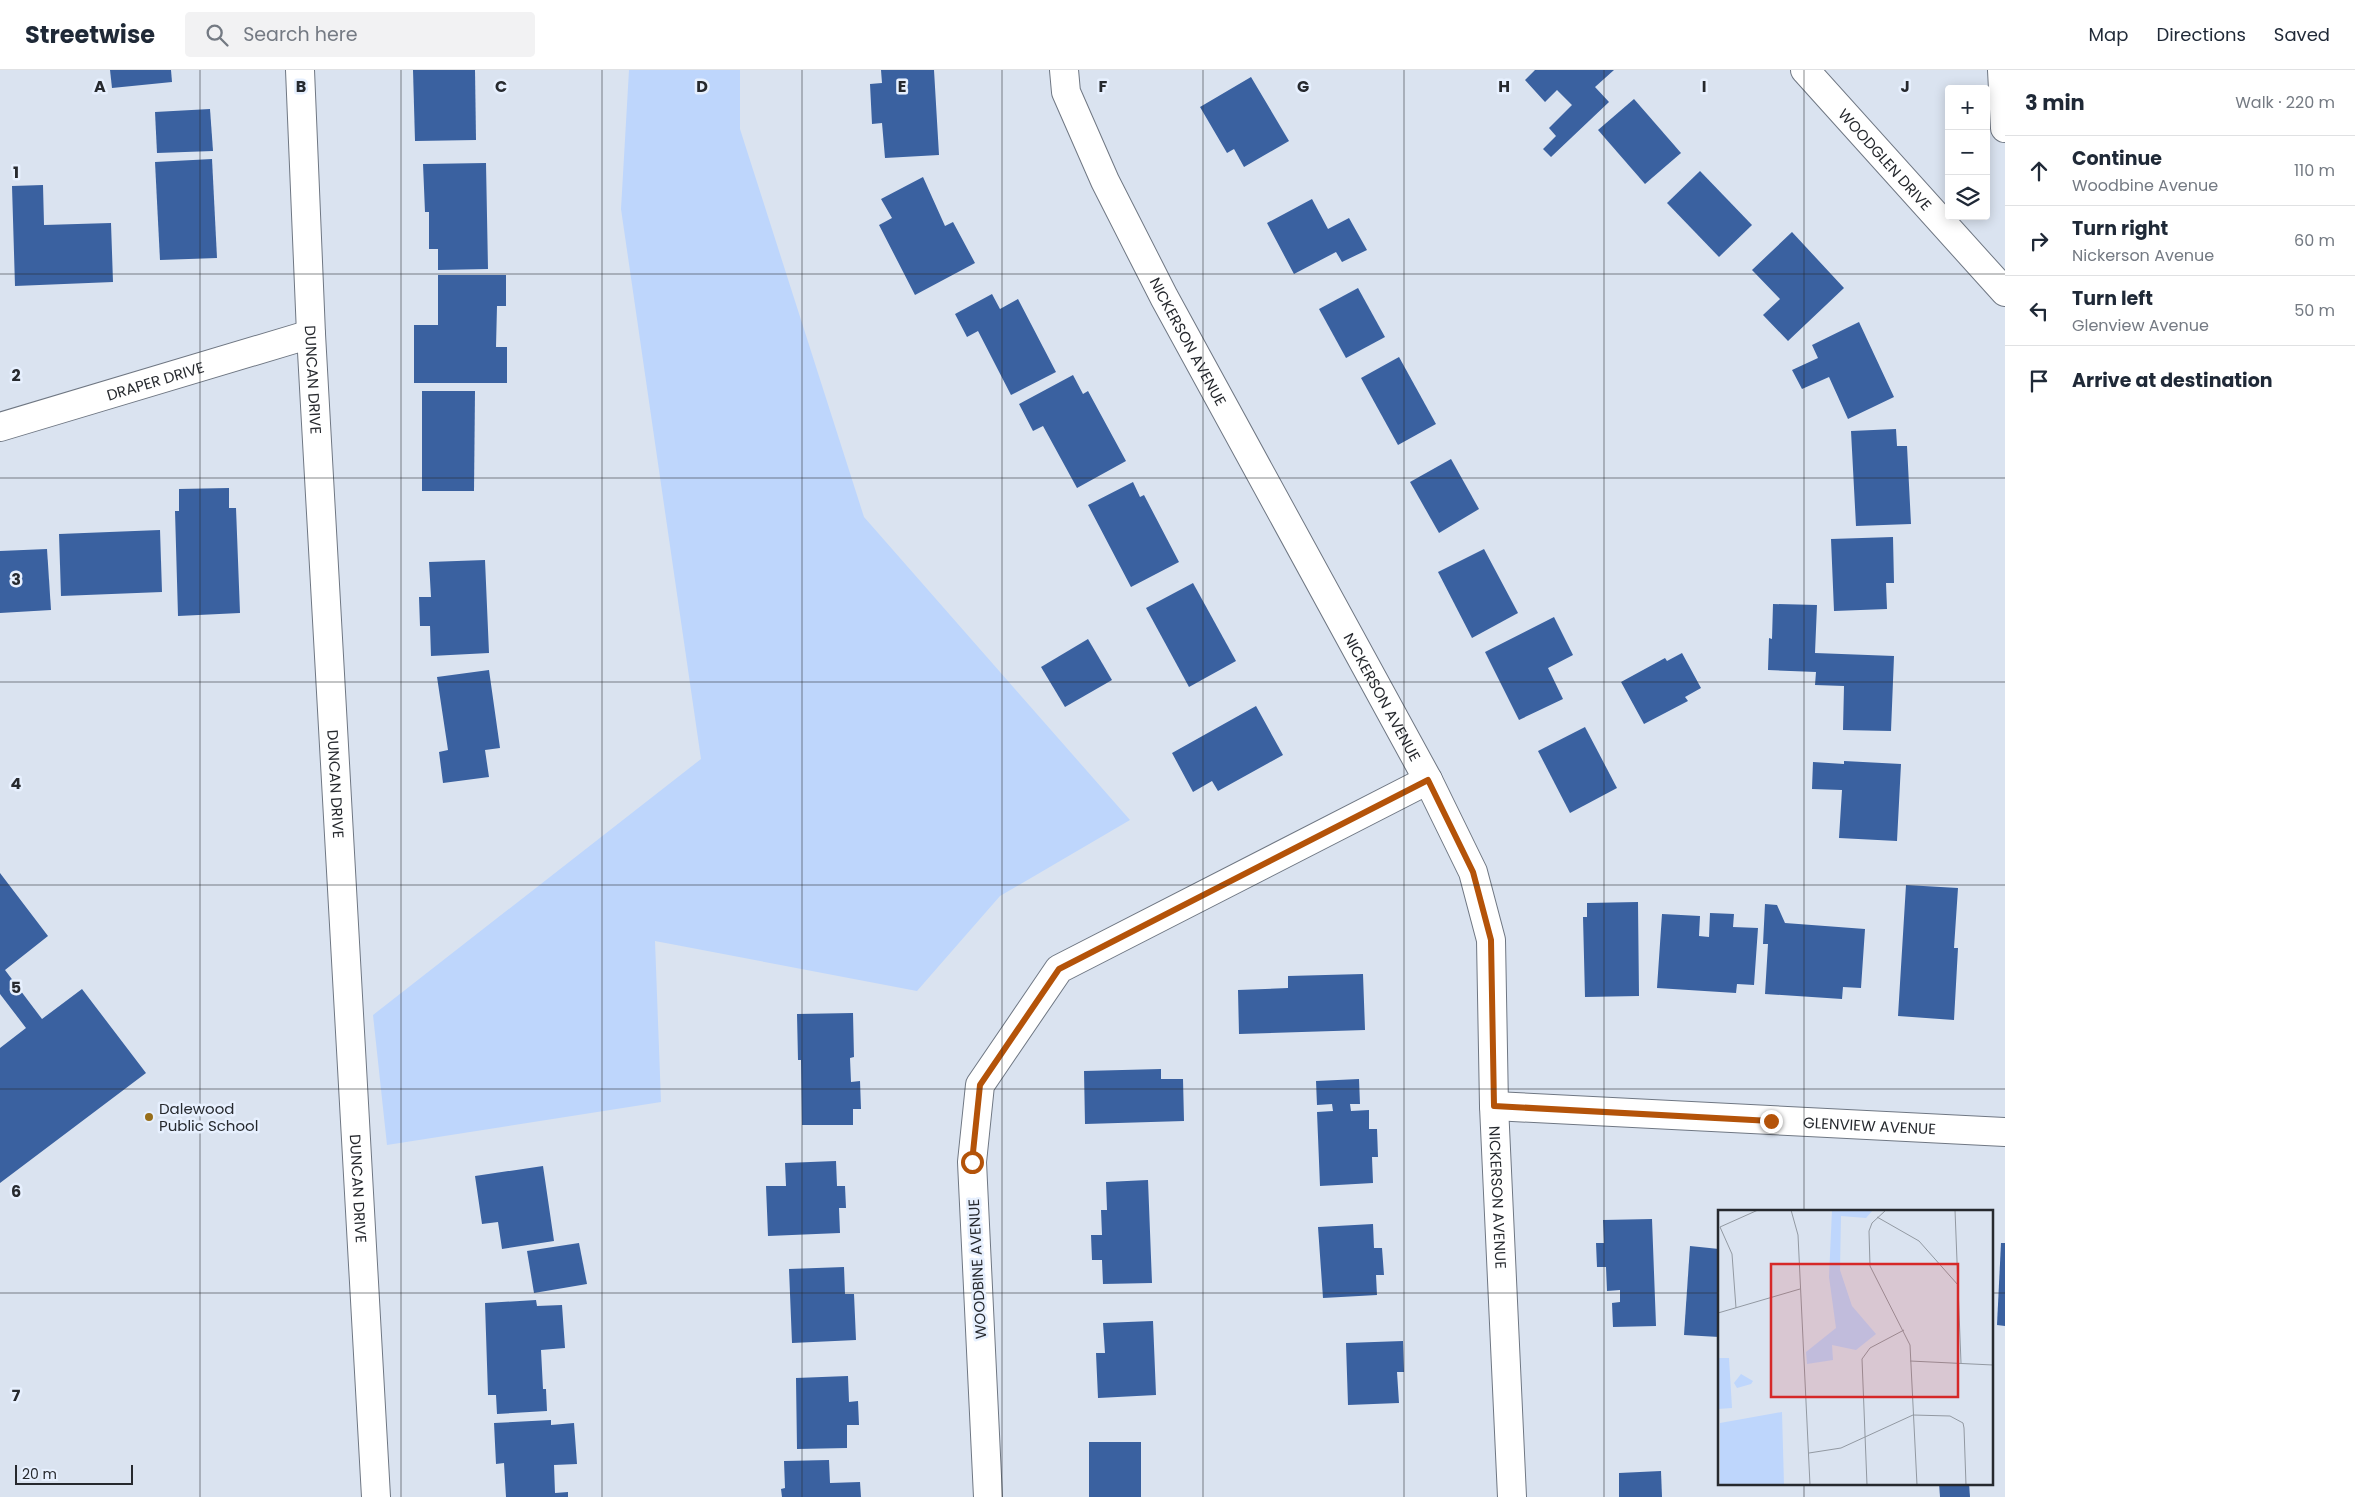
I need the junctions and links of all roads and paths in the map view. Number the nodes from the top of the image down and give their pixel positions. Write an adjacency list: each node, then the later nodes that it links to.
1 (300, 70): 7 (street, DUNCAN DRIVE)
2 (1064, 70): 9 (street, NICKERSON AVENUE)
3 (1806, 70): 6 (street, WOODGLEN DRIVE)
4 (2002, 70): 5 (street)
5 (2005, 128)
6 (2005, 292)
7 (311, 334): 8 (street, DRAPER DRIVE); 12 (street, DUNCAN DRIVE)
8 (0, 427)
9 (1428, 780): 10 (street, NICKERSON AVENUE); 13 (street, WOODBINE AVENUE)
10 (1494, 1106): 11 (street, GLENVIEW AVENUE); 14 (street, NICKERSON AVENUE)
11 (2005, 1132)
12 (376, 1497)
13 (988, 1497)
14 (1512, 1497)

